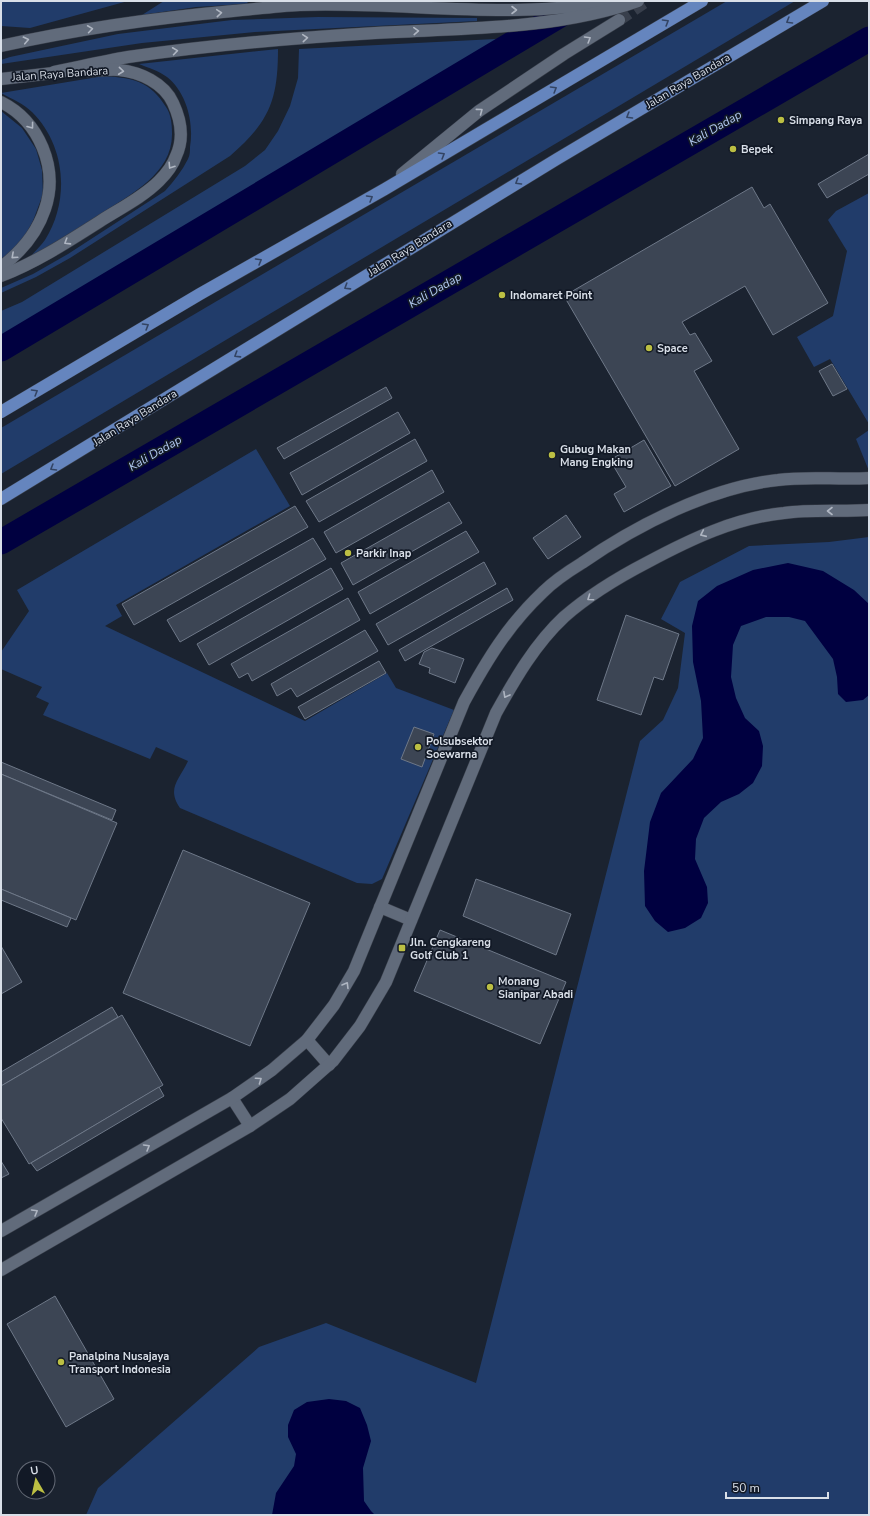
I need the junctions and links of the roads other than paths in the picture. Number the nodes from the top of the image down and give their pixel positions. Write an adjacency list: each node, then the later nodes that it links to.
1 (609, 1): 6 (street, one-way to 1)
2 (638, 1): 7 (street, one-way to 2)
3 (702, 1): 10 (main road, one-way to 3)
4 (823, 1): 15 (main road, Jalan Raya Bandara, one-way to 15)
5 (619, 20): 10 (street, one-way to 5)
6 (1, 46)
7 (54, 72): 8 (street, Jalan Raya Bandara); 12 (street, Jalan Raya Bandara, one-way to 12)
8 (1, 79)
9 (1, 102): 11 (street, one-way to 11)
10 (385, 189): 13 (main road, one-way to 10)
11 (1, 267)
12 (1, 276)
13 (1, 412)
14 (869, 478): 17 (street)
15 (1, 500)
16 (869, 510): 18 (street, one-way to 18)
17 (380, 907): 18 (street); 19 (street, one-way to 17)
18 (411, 920): 20 (street)
19 (307, 1040): 20 (street); 21 (street, one-way to 19)
20 (330, 1065): 22 (street)
21 (232, 1098): 22 (street); 23 (street, one-way to 21)
22 (250, 1126): 24 (street)
23 (1, 1231)
24 (1, 1270)

